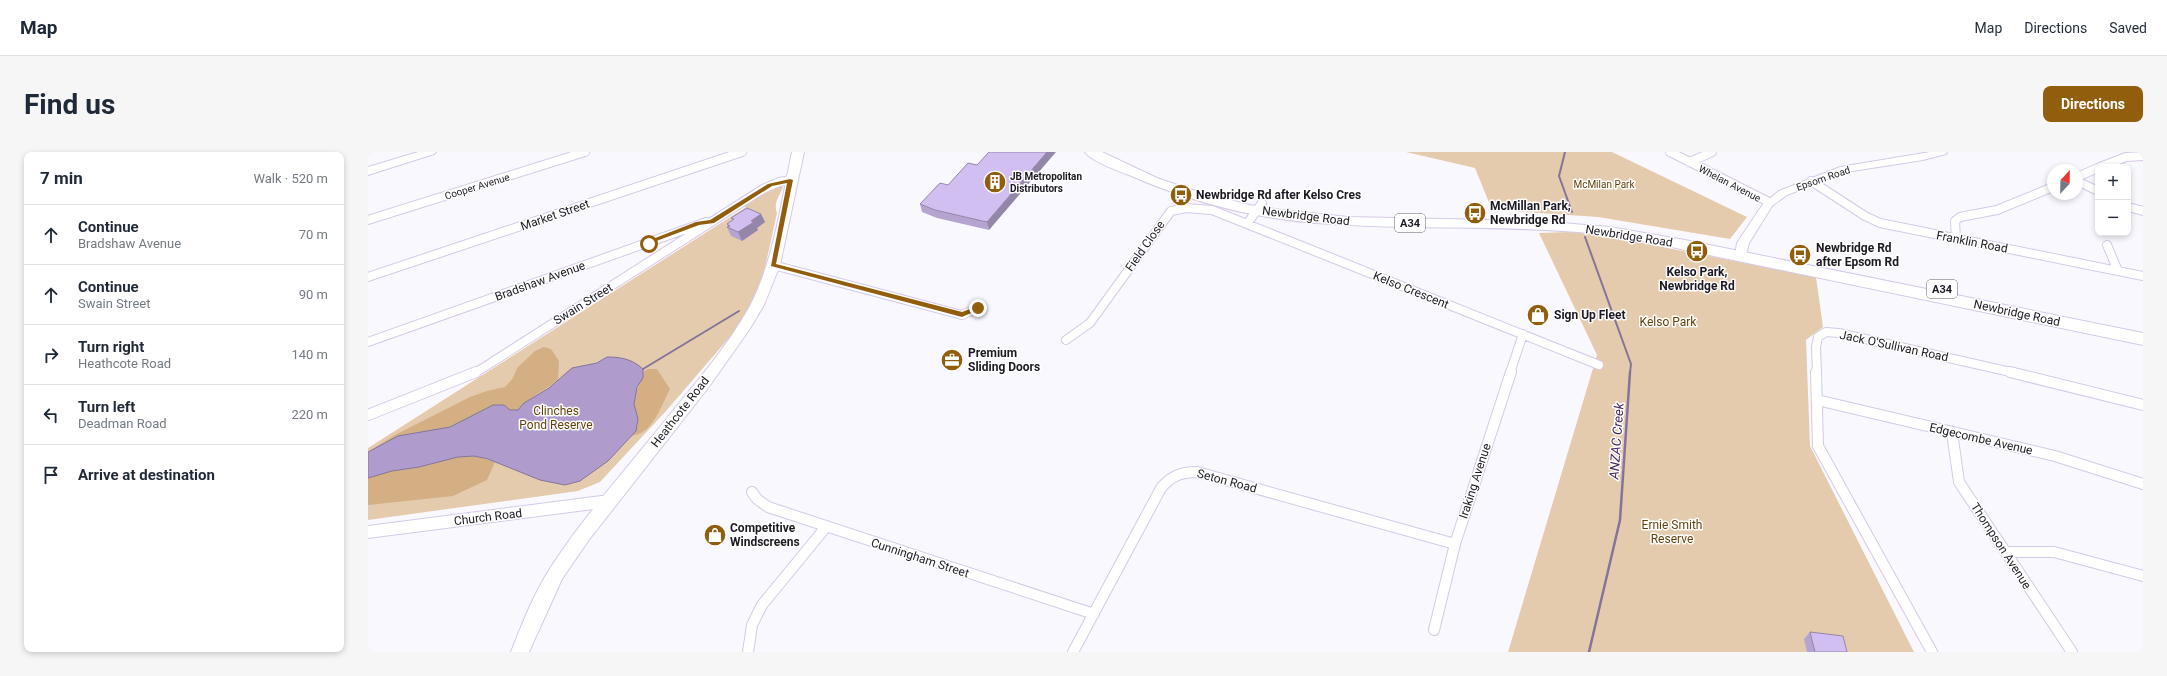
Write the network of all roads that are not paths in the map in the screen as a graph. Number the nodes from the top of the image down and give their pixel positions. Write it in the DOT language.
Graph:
graph roads {
  1 [pos="430,152"];
  2 [pos="585,152"];
  3 [pos="742,152"];
  4 [pos="798,152"];
  5 [pos="1092,152"];
  6 [pos="1111,152"];
  7 [pos="1670,152"];
  8 [pos="1712,152"];
  9 [pos="1942,152"];
  10 [pos="2140,152"];
  11 [pos="2143,156"];
  12 [pos="1690,162"];
  13 [pos="2107,164"];
  14 [pos="2095,169"];
  15 [pos="368,171"];
  16 [pos="2083,174"];
  17 [pos="790,180"];
  18 [pos="1811,181"];
  19 [pos="2083,184"];
  20 [pos="2047,189"];
  21 [pos="2095,190"];
  22 [pos="1770,202"];
  23 [pos="1260,207"];
  24 [pos="2131,208"];
  25 [pos="2143,211"];
  26 [pos="368,220"];
  27 [pos="712,221"];
  28 [pos="1247,224"];
  29 [pos="1956,239"];
  30 [pos="643,244"];
  31 [pos="2107,245"];
  32 [pos="1741,252"];
  33 [pos="658,256"];
  34 [pos="773,265"];
  35 [pos="2118,271"];
  36 [pos="2143,276"];
  37 [pos="368,277"];
  38 [pos="978,308"];
  39 [pos="2143,330"];
  40 [pos="1523,334"];
  41 [pos="2143,339"];
  42 [pos="1066,340"];
  43 [pos="368,342"];
  44 [pos="1599,365"];
  45 [pos="1817,400"];
  46 [pos="2143,405"];
  47 [pos="368,415"];
  48 [pos="1952,432"];
  49 [pos="2143,484"];
  50 [pos="752,492"];
  51 [pos="609,501"];
  52 [pos="826,527"];
  53 [pos="368,532"];
  54 [pos="1455,544"];
  55 [pos="2006,552"];
  56 [pos="2143,576"];
  57 [pos="1094,614"];
  58 [pos="1434,630"];
  59 [pos="520,652"];
  60 [pos="748,652"];
  61 [pos="1074,652"];
  62 [pos="1932,652"];
  63 [pos="2072,652"];
  1 -- 15 [label="main road"];
  2 -- 26 [label="street, Cooper Avenue"];
  3 -- 37 [label="street, Market Street"];
  4 -- 17 [label="main road, Heathcote Road"];
  5 -- 23 [label="highway, Newbridge Road / A34"];
  6 -- 23 [label="highway, Newbridge Road / A34"];
  7 -- 12 [label="street, Whelan Avenue"];
  8 -- 12 [label="street"];
  9 -- 18 [label="street, Epsom Road"];
  10 -- 11 [label="street"];
  11 -- 13 [label="street"];
  12 -- 22 [label="street, Whelan Avenue"];
  14 -- 16 [label="street"];
  17 -- 27 [label="street, Swain Street"];
  17 -- 34 [label="main road, Heathcote Road"];
  18 -- 22 [label="street, Epsom Road"];
  18 -- 29 [label="street, Franklin Road"];
  19 -- 21 [label="street"];
  20 -- 29 [label="street"];
  22 -- 32 [label="street, Epsom Road"];
  23 -- 28 [label="street"];
  23 -- 32 [label="highway, Newbridge Road / A34"];
  24 -- 25 [label="street"];
  27 -- 30 [label="street, Bradshaw Avenue"];
  27 -- 33 [label="street, Swain Street"];
  28 -- 40 [label="street, Kelso Crescent"];
  28 -- 42 [label="street, Field Close"];
  29 -- 35 [label="street, Franklin Road"];
  30 -- 33 [label="street"];
  30 -- 43 [label="street, Bradshaw Avenue"];
  31 -- 35 [label="street"];
  32 -- 39 [label="highway, Newbridge Road / A34"];
  32 -- 41 [label="highway, Newbridge Road / A34"];
  33 -- 47 [label="street, Swain Street"];
  34 -- 38 [label="street"];
  34 -- 51 [label="main road, Heathcote Road"];
  35 -- 36 [label="street, Franklin Road"];
  40 -- 44 [label="street, Kelso Crescent"];
  40 -- 54 [label="street, Iraking Avenue"];
  45 -- 46 [label="street, Jack O'Sullivan Road"];
  45 -- 48 [label="street, Edgecombe Avenue"];
  45 -- 62 [label="street, Jack O'Sullivan Road"];
  48 -- 49 [label="street, Edgecombe Avenue"];
  48 -- 55 [label="street, Thompson Avenue"];
  50 -- 52 [label="street, Cunningham Street"];
  51 -- 53 [label="street, Church Road"];
  51 -- 59 [label="main road, Heathcote Road"];
  52 -- 57 [label="street, Cunningham Street"];
  52 -- 60 [label="street"];
  54 -- 57 [label="street, Seton Road"];
  54 -- 58 [label="street, Iraking Avenue"];
  55 -- 56 [label="street"];
  55 -- 63 [label="street, Thompson Avenue"];
  57 -- 61 [label="street, Seton Road"];
}
